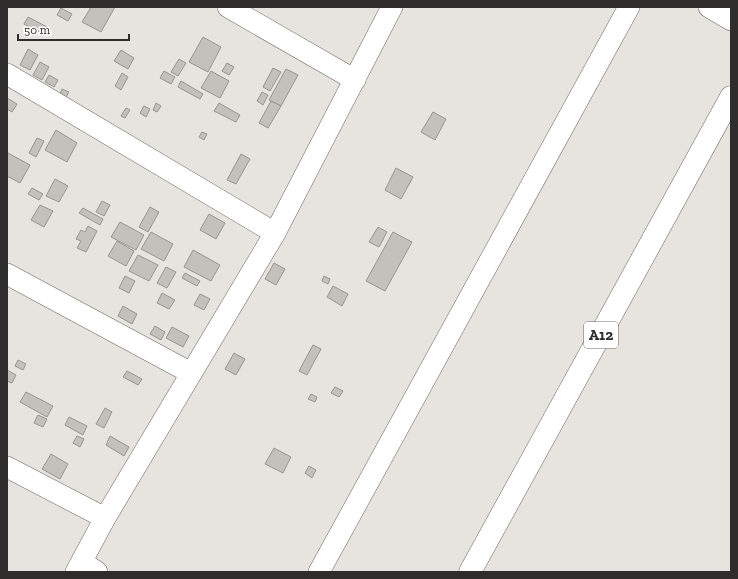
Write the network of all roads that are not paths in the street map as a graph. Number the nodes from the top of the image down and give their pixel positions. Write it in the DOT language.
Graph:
graph roads {
  1 [pos="228,7"];
  2 [pos="392,7"];
  3 [pos="629,7"];
  4 [pos="709,7"];
  5 [pos="731,20"];
  6 [pos="7,74"];
  7 [pos="355,80"];
  8 [pos="731,97"];
  9 [pos="274,233"];
  10 [pos="7,274"];
  11 [pos="191,373"];
  12 [pos="7,467"];
  13 [pos="105,518"];
  14 [pos="85,569"];
  15 [pos="319,572"];
  16 [pos="470,572"];
  1 -- 7 [label="street"];
  2 -- 7 [label="street"];
  3 -- 15 [label="street"];
  4 -- 5 [label="street"];
  6 -- 9 [label="street"];
  7 -- 9 [label="street"];
  8 -- 16 [label="main road, A12"];
  9 -- 11 [label="street"];
  10 -- 11 [label="street"];
  11 -- 13 [label="street"];
  12 -- 13 [label="street"];
  13 -- 14 [label="street"];
}
